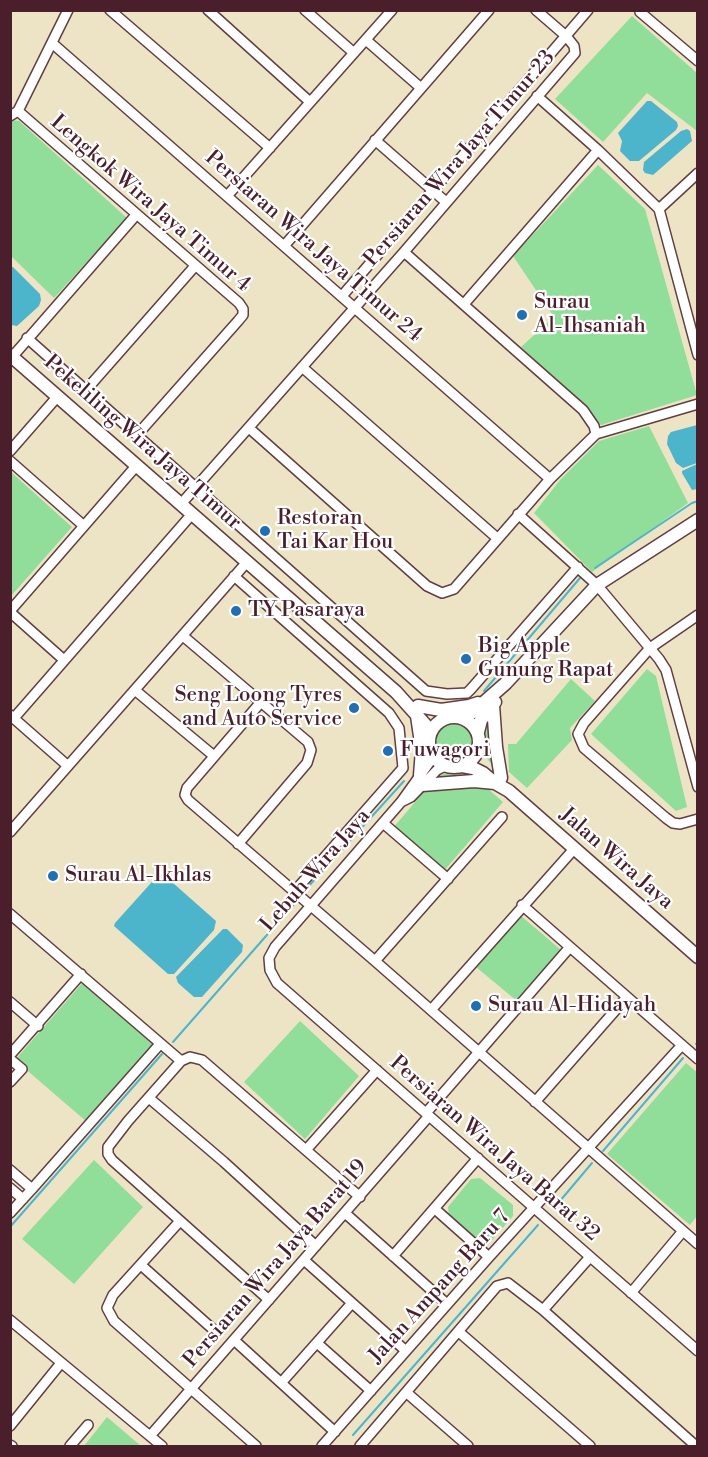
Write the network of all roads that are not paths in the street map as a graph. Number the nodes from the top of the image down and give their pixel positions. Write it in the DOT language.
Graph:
graph roads {
  1 [pos="68,10"];
  2 [pos="110,10"];
  3 [pos="208,10"];
  4 [pos="305,10"];
  5 [pos="392,10"];
  6 [pos="489,10"];
  7 [pos="536,10"];
  8 [pos="588,10"];
  9 [pos="640,12"];
  10 [pos="566,36"];
  11 [pos="366,40"];
  12 [pos="52,43"];
  13 [pos="354,53"];
  14 [pos="698,61"];
  15 [pos="421,88"];
  16 [pos="537,96"];
  17 [pos="310,102"];
  18 [pos="14,113"];
  19 [pos="375,140"];
  20 [pos="270,148"];
  21 [pos="598,150"];
  22 [pos="698,173"];
  23 [pos="432,191"];
  24 [pos="227,196"];
  25 [pos="446,202"];
  26 [pos="659,209"];
  27 [pos="136,215"];
  28 [pos="284,246"];
  29 [pos="404,252"];
  30 [pos="195,266"];
  31 [pos="342,296"];
  32 [pos="464,304"];
  33 [pos="355,307"];
  34 [pos="694,328"];
  35 [pos="27,338"];
  36 [pos="12,355"];
  37 [pos="698,355"];
  38 [pos="302,367"];
  39 [pos="86,390"];
  40 [pos="58,396"];
  41 [pos="698,404"];
  42 [pos="249,429"];
  43 [pos="596,434"];
  44 [pos="137,435"];
  45 [pos="10,451"];
  46 [pos="10,461"];
  47 [pos="137,465"];
  48 [pos="550,480"];
  49 [pos="196,488"];
  50 [pos="181,504"];
  51 [pos="192,514"];
  52 [pos="518,514"];
  53 [pos="698,520"];
  54 [pos="84,526"];
  55 [pos="497,538"];
  56 [pos="247,562"];
  57 [pos="578,567"];
  58 [pos="234,576"];
  59 [pos="597,585"];
  60 [pos="10,611"];
  61 [pos="698,615"];
  62 [pos="325,631"];
  63 [pos="183,636"];
  64 [pos="312,645"];
  65 [pos="650,648"];
  66 [pos="64,660"];
  67 [pos="136,690"];
  68 [pos="261,702"];
  69 [pos="489,702"];
  70 [pos="417,711"];
  71 [pos="12,716"];
  72 [pos="462,717"];
  73 [pos="440,720"];
  74 [pos="430,731"];
  75 [pos="478,732"];
  76 [pos="479,747"];
  77 [pos="431,753"];
  78 [pos="214,756"];
  79 [pos="69,766"];
  80 [pos="445,766"];
  81 [pos="462,766"];
  82 [pos="421,780"];
  83 [pos="498,781"];
  84 [pos="698,787"];
  85 [pos="502,818"];
  86 [pos="698,819"];
  87 [pos="383,823"];
  88 [pos="10,832"];
  89 [pos="238,844"];
  90 [pos="574,849"];
  91 [pos="448,879"];
  92 [pos="294,892"];
  93 [pos="522,905"];
  94 [pos="311,907"];
  95 [pos="10,914"];
  96 [pos="570,947"];
  97 [pos="698,957"];
  98 [pos="375,961"];
  99 [pos="270,970"];
  100 [pos="81,974"];
  101 [pos="627,997"];
  102 [pos="10,1002"];
  103 [pos="431,1010"];
  104 [pos="38,1026"];
  105 [pos="160,1044"];
  106 [pos="682,1046"];
  107 [pos="479,1053"];
  108 [pos="10,1057"];
  109 [pos="698,1059"];
  110 [pos="181,1061"];
  111 [pos="376,1070"];
  112 [pos="10,1082"];
  113 [pos="148,1098"];
  114 [pos="535,1102"];
  115 [pos="428,1115"];
  116 [pos="589,1149"];
  117 [pos="306,1150"];
  118 [pos="478,1158"];
  119 [pos="10,1170"];
  120 [pos="10,1188"];
  121 [pos="32,1189"];
  122 [pos="360,1197"];
  123 [pos="23,1199"];
  124 [pos="534,1208"];
  125 [pos="435,1209"];
  126 [pos="10,1213"];
  127 [pos="345,1214"];
  128 [pos="180,1221"];
  129 [pos="682,1231"];
  130 [pos="698,1244"];
  131 [pos="316,1246"];
  132 [pos="393,1256"];
  133 [pos="489,1257"];
  134 [pos="590,1257"];
  135 [pos="304,1260"];
  136 [pos="141,1265"];
  137 [pos="631,1293"];
  138 [pos="269,1300"];
  139 [pos="352,1303"];
  140 [pos="447,1304"];
  141 [pos="543,1310"];
  142 [pos="10,1320"];
  143 [pos="216,1332"];
  144 [pos="459,1332"];
  145 [pos="234,1340"];
  146 [pos="317,1343"];
  147 [pos="698,1351"];
  148 [pos="406,1352"];
  149 [pos="62,1363"];
  150 [pos="281,1383"];
  151 [pos="191,1389"];
  152 [pos="371,1391"];
  153 [pos="407,1393"];
  154 [pos="88,1425"];
  155 [pos="10,1426"];
  156 [pos="150,1436"];
  157 [pos="329,1439"];
  158 [pos="70,1446"];
  159 [pos="162,1446"];
  160 [pos="256,1446"];
  161 [pos="338,1446"];
  162 [pos="360,1446"];
  163 [pos="468,1446"];
  164 [pos="590,1446"];
  165 [pos="693,1446"];
  1 -- 12 [label="street"];
  2 -- 20 [label="street"];
  3 -- 17 [label="street"];
  4 -- 13 [label="street"];
  5 -- 11 [label="street"];
  6 -- 15 [label="street"];
  7 -- 10 [label="street"];
  8 -- 10 [label="street, Persiaran Wira Jaya Timur 23"];
  9 -- 14 [label="street"];
  10 -- 16 [label="street, Persiaran Wira Jaya Timur 23"];
  10 -- 23 [label="street, Persiaran Wira Jaya Timur 23"];
  11 -- 13 [label="street"];
  11 -- 15 [label="street"];
  12 -- 18 [label="street"];
  12 -- 24 [label="street, Persiaran Wira Jaya Timur 24"];
  13 -- 17 [label="street"];
  15 -- 19 [label="street"];
  16 -- 21 [label="street"];
  16 -- 25 [label="street, Persiaran Wira Jaya Timur 23"];
  17 -- 20 [label="street"];
  18 -- 27 [label="street, Lengkok Wira Jaya Timur 4"];
  19 -- 23 [label="street"];
  19 -- 28 [label="street"];
  20 -- 24 [label="street"];
  21 -- 26 [label="street"];
  21 -- 32 [label="street"];
  22 -- 26 [label="street"];
  23 -- 25 [label="street"];
  23 -- 31 [label="street, Persiaran Wira Jaya Timur 23"];
  24 -- 28 [label="street, Persiaran Wira Jaya Timur 24"];
  25 -- 29 [label="street, Persiaran Wira Jaya Timur 23"];
  26 -- 34 [label="street"];
  27 -- 30 [label="street, Lengkok Wira Jaya Timur 4"];
  27 -- 35 [label="street"];
  28 -- 31 [label="street, Persiaran Wira Jaya Timur 24"];
  29 -- 32 [label="street"];
  29 -- 33 [label="street, Persiaran Wira Jaya Timur 23"];
  30 -- 39 [label="street"];
  30 -- 44 [label="street, Lengkok Wira Jaya Timur 4"];
  31 -- 33 [label="street, Persiaran Wira Jaya Timur 24"];
  32 -- 43 [label="street"];
  33 -- 38 [label="street, Persiaran Wira Jaya Timur 23"];
  33 -- 48 [label="street, Persiaran Wira Jaya Timur 24"];
  34 -- 37 [label="street"];
  35 -- 36 [label="street"];
  35 -- 39 [label="street"];
  36 -- 40 [label="street, Pekeliling Wira Jaya Timur"];
  38 -- 42 [label="street, Persiaran Wira Jaya Timur 23"];
  38 -- 55 [label="street"];
  39 -- 44 [label="street"];
  40 -- 45 [label="street"];
  40 -- 47 [label="street, Pekeliling Wira Jaya Timur"];
  41 -- 43 [label="street"];
  42 -- 49 [label="street, Persiaran Wira Jaya Timur 23"];
  42 -- 55 [label="street"];
  43 -- 48 [label="street"];
  44 -- 49 [label="street"];
  46 -- 54 [label="street"];
  47 -- 50 [label="street, Pekeliling Wira Jaya Timur"];
  47 -- 54 [label="street"];
  48 -- 52 [label="street"];
  49 -- 50 [label="street, Persiaran Wira Jaya Timur 23"];
  49 -- 57 [label="street"];
  50 -- 51 [label="street, Pekeliling Wira Jaya Timur"];
  51 -- 56 [label="street, Pekeliling Wira Jaya Timur"];
  51 -- 66 [label="street"];
  52 -- 55 [label="street"];
  52 -- 57 [label="street"];
  53 -- 59 [label="street"];
  54 -- 60 [label="street"];
  56 -- 58 [label="street"];
  56 -- 62 [label="street"];
  57 -- 59 [label="street"];
  58 -- 63 [label="street"];
  58 -- 64 [label="street"];
  59 -- 65 [label="street"];
  59 -- 69 [label="street"];
  60 -- 66 [label="street"];
  61 -- 65 [label="street"];
  62 -- 64 [label="street"];
  62 -- 70 [label="street"];
  63 -- 67 [label="street"];
  63 -- 68 [label="street"];
  64 -- 92 [label="street"];
  65 -- 84 [label="street"];
  65 -- 86 [label="street"];
  66 -- 71 [label="street"];
  67 -- 78 [label="street"];
  67 -- 79 [label="street"];
  68 -- 78 [label="street"];
  68 -- 89 [label="street"];
  69 -- 70 [label="street"];
  69 -- 72 [label="street"];
  69 -- 75 [label="street"];
  69 -- 83 [label="street"];
  70 -- 73 [label="street"];
  70 -- 74 [label="street"];
  70 -- 82 [label="street"];
  71 -- 79 [label="street"];
  72 -- 73 [label="street"];
  72 -- 75 [label="street"];
  73 -- 74 [label="street"];
  74 -- 77 [label="street"];
  75 -- 76 [label="street"];
  76 -- 81 [label="street"];
  76 -- 83 [label="street, Jalan Wira Jaya"];
  77 -- 80 [label="street"];
  77 -- 82 [label="street, Lebuh Wira Jaya"];
  78 -- 89 [label="street"];
  79 -- 88 [label="street"];
  80 -- 81 [label="street"];
  80 -- 82 [label="street, Lebuh Wira Jaya"];
  81 -- 83 [label="street, Jalan Wira Jaya"];
  82 -- 83 [label="street"];
  82 -- 87 [label="street, Lebuh Wira Jaya"];
  83 -- 90 [label="street, Jalan Wira Jaya"];
  85 -- 91 [label="street"];
  87 -- 91 [label="street"];
  87 -- 94 [label="street, Lebuh Wira Jaya"];
  89 -- 92 [label="street"];
  90 -- 93 [label="street"];
  90 -- 97 [label="street, Jalan Wira Jaya"];
  91 -- 98 [label="street"];
  92 -- 94 [label="street"];
  93 -- 96 [label="street"];
  93 -- 103 [label="street"];
  94 -- 98 [label="street"];
  94 -- 99 [label="street, Lebuh Wira Jaya"];
  95 -- 100 [label="street"];
  96 -- 101 [label="street"];
  96 -- 107 [label="street, Persiaran Wira Jaya Barat 19"];
  98 -- 103 [label="street"];
  99 -- 111 [label="street, Persiaran Wira Jaya Barat 32"];
  100 -- 104 [label="street"];
  100 -- 105 [label="street"];
  101 -- 106 [label="street"];
  101 -- 114 [label="street"];
  102 -- 104 [label="street"];
  103 -- 107 [label="street"];
  104 -- 108 [label="street"];
  105 -- 110 [label="street"];
  105 -- 121 [label="street"];
  106 -- 109 [label="street"];
  106 -- 116 [label="street, Jalan Ampang Baru 7"];
  107 -- 114 [label="street"];
  107 -- 115 [label="street, Persiaran Wira Jaya Barat 19"];
  108 -- 112 [label="street"];
  110 -- 113 [label="street"];
  110 -- 117 [label="street"];
  111 -- 115 [label="street, Persiaran Wira Jaya Barat 32"];
  111 -- 117 [label="street"];
  113 -- 128 [label="street"];
  113 -- 131 [label="street"];
  114 -- 116 [label="street"];
  115 -- 118 [label="street, Persiaran Wira Jaya Barat 32"];
  115 -- 122 [label="street, Persiaran Wira Jaya Barat 19"];
  116 -- 124 [label="street, Jalan Ampang Baru 7"];
  116 -- 129 [label="street"];
  117 -- 122 [label="street"];
  118 -- 124 [label="street, Persiaran Wira Jaya Barat 32"];
  118 -- 125 [label="street"];
  119 -- 121 [label="street"];
  120 -- 123 [label="street"];
  121 -- 123 [label="street"];
  122 -- 127 [label="street, Persiaran Wira Jaya Barat 19"];
  123 -- 126 [label="street"];
  124 -- 133 [label="street, Jalan Ampang Baru 7"];
  124 -- 134 [label="street, Persiaran Wira Jaya Barat 32"];
  125 -- 132 [label="street"];
  125 -- 133 [label="street"];
  127 -- 131 [label="street, Persiaran Wira Jaya Barat 19"];
  127 -- 132 [label="street"];
  128 -- 136 [label="street"];
  128 -- 138 [label="street"];
  129 -- 130 [label="street"];
  129 -- 137 [label="street"];
  131 -- 135 [label="street, Persiaran Wira Jaya Barat 19"];
  132 -- 140 [label="street"];
  133 -- 140 [label="street, Jalan Ampang Baru 7"];
  134 -- 137 [label="street, Persiaran Wira Jaya Barat 32"];
  134 -- 141 [label="street"];
  135 -- 138 [label="street, Persiaran Wira Jaya Barat 19"];
  135 -- 139 [label="street"];
  136 -- 143 [label="street"];
  136 -- 151 [label="street"];
  137 -- 147 [label="street, Persiaran Wira Jaya Barat 32"];
  138 -- 145 [label="street, Persiaran Wira Jaya Barat 19"];
  139 -- 146 [label="street"];
  139 -- 148 [label="street"];
  140 -- 148 [label="street, Jalan Ampang Baru 7"];
  141 -- 144 [label="street"];
  141 -- 165 [label="street"];
  142 -- 149 [label="street"];
  144 -- 153 [label="street"];
  144 -- 164 [label="street"];
  145 -- 150 [label="street"];
  145 -- 151 [label="street, Persiaran Wira Jaya Barat 19"];
  146 -- 150 [label="street"];
  146 -- 152 [label="street"];
  148 -- 152 [label="street, Jalan Ampang Baru 7"];
  149 -- 155 [label="street"];
  149 -- 156 [label="street"];
  150 -- 157 [label="street"];
  151 -- 156 [label="street, Persiaran Wira Jaya Barat 19"];
  151 -- 160 [label="street"];
  152 -- 157 [label="street, Jalan Ampang Baru 7"];
  153 -- 162 [label="street"];
  153 -- 163 [label="street"];
  154 -- 158 [label="street"];
  156 -- 159 [label="street"];
  157 -- 161 [label="street"];
}
